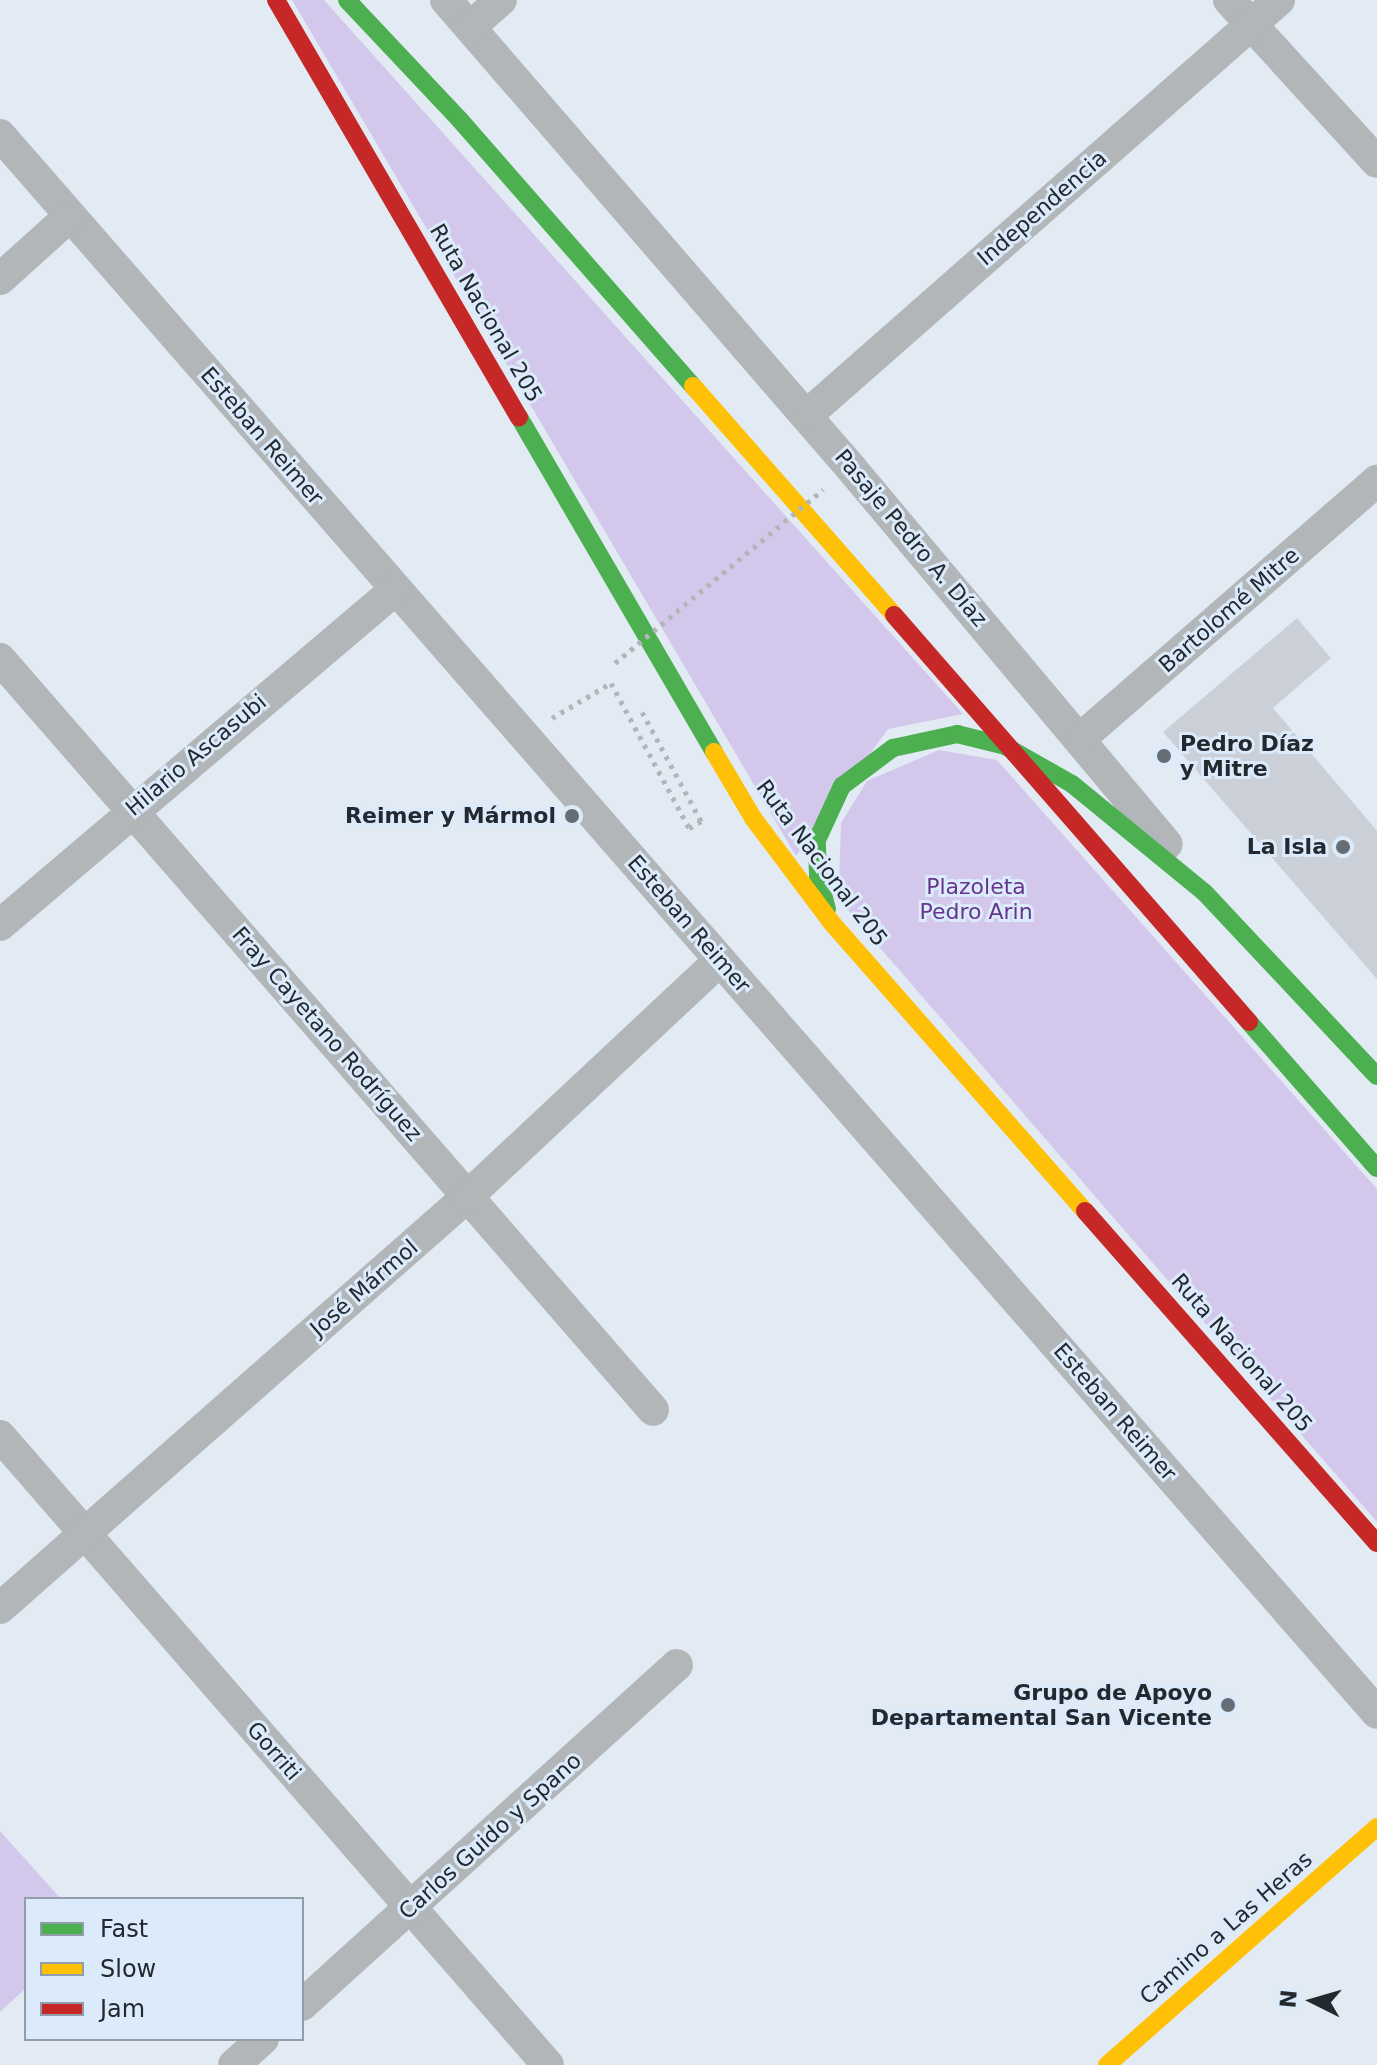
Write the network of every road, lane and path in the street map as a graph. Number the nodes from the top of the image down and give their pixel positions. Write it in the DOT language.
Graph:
graph roads {
  1 [pos="276,0"];
  2 [pos="347,0"];
  3 [pos="446,0"];
  4 [pos="501,0"];
  5 [pos="1229,0"];
  6 [pos="1279,0"];
  7 [pos="387,12"];
  8 [pos="1251,24"];
  9 [pos="470,27"];
  10 [pos="460,120"];
  11 [pos="0,135"];
  12 [pos="1377,162"];
  13 [pos="70,216"];
  14 [pos="0,279"];
  15 [pos="806,416"];
  16 [pos="1377,481"];
  17 [pos="823,490"];
  18 [pos="396,589"];
  19 [pos="0,659"];
  20 [pos="622,676"];
  21 [pos="637,703"];
  22 [pos="524,735"];
  23 [pos="1081,738"];
  24 [pos="1005,746"];
  25 [pos="131,809"];
  26 [pos="1205,893"];
  27 [pos="831,922"];
  28 [pos="0,925"];
  29 [pos="720,960"];
  30 [pos="1377,1076"];
  31 [pos="1377,1168"];
  32 [pos="468,1196"];
  33 [pos="653,1410"];
  34 [pos="0,1436"];
  35 [pos="85,1533"];
  36 [pos="1377,1543"];
  37 [pos="0,1608"];
  38 [pos="677,1665"];
  39 [pos="1377,1713"];
  40 [pos="1377,1827"];
  41 [pos="412,1908"];
  42 [pos="304,2003"];
  43 [pos="261,2041"];
  44 [pos="234,2065"];
  45 [pos="548,2065"];
  46 [pos="1107,2065"];
  1 -- 27 [label="main road, Ruta Nacional 205"];
  2 -- 10 [label="main road"];
  3 -- 9 [label="street, Pasaje Pedro A. Díaz"];
  4 -- 9 [label="street"];
  5 -- 8 [label="street"];
  6 -- 8 [label="street, Independencia"];
  7 -- 10 [label="main road"];
  8 -- 12 [label="street"];
  8 -- 15 [label="street, Independencia"];
  9 -- 15 [label="street, Pasaje Pedro A. Díaz"];
  10 -- 24 [label="main road"];
  11 -- 13 [label="street, Esteban Reimer"];
  13 -- 14 [label="street"];
  13 -- 18 [label="street, Esteban Reimer"];
  15 -- 23 [label="street, Pasaje Pedro A. Díaz"];
  16 -- 23 [label="street, Bartolomé Mitre"];
  17 -- 20 [label="path, bridge"];
  18 -- 22 [label="street, Esteban Reimer"];
  18 -- 25 [label="street, Hilario Ascasubi"];
  19 -- 25 [label="street, Fray Cayetano Rodríguez"];
  21 -- 22 [label="path"];
  22 -- 29 [label="street, Esteban Reimer"];
  23 -- 26 [label="street, Pasaje Pedro A. Díaz"];
  24 -- 26 [label="main road"];
  24 -- 27 [label="main road"];
  24 -- 31 [label="main road"];
  25 -- 28 [label="street, Hilario Ascasubi"];
  25 -- 32 [label="street, Fray Cayetano Rodríguez"];
  26 -- 30 [label="main road, Pasaje Pedro A. Díaz"];
  27 -- 36 [label="main road, Ruta Nacional 205"];
  29 -- 32 [label="street, José Mármol"];
  29 -- 39 [label="street, Esteban Reimer"];
  32 -- 33 [label="street, Fray Cayetano Rodríguez"];
  32 -- 35 [label="street, José Mármol"];
  34 -- 35 [label="street, Gorriti"];
  35 -- 37 [label="street, José Mármol"];
  35 -- 41 [label="street, Gorriti"];
  38 -- 41 [label="street, Carlos Guido y Spano"];
  40 -- 46 [label="main road, Camino a Las Heras"];
  41 -- 42 [label="street, Carlos Guido y Spano"];
  41 -- 45 [label="street, Gorriti"];
  43 -- 44 [label="street"];
}
